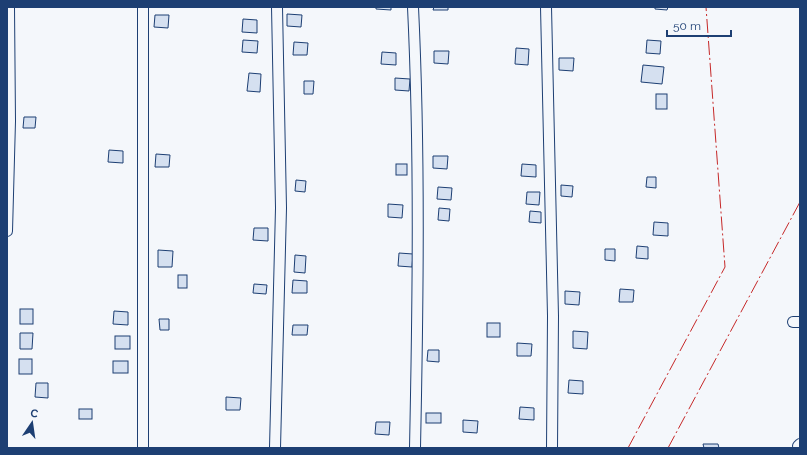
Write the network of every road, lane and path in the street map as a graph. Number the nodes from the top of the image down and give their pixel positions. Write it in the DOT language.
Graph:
graph roads {
  1 [pos="8,7"];
  2 [pos="143,7"];
  3 [pos="277,7"];
  4 [pos="413,7"];
  5 [pos="546,7"];
  6 [pos="7,231"];
  7 [pos="143,448"];
  8 [pos="275,448"];
  9 [pos="415,448"];
  10 [pos="552,448"];
  1 -- 6 [label="street"];
  2 -- 7 [label="street"];
  3 -- 8 [label="street"];
  4 -- 9 [label="street"];
  5 -- 10 [label="street"];
}
